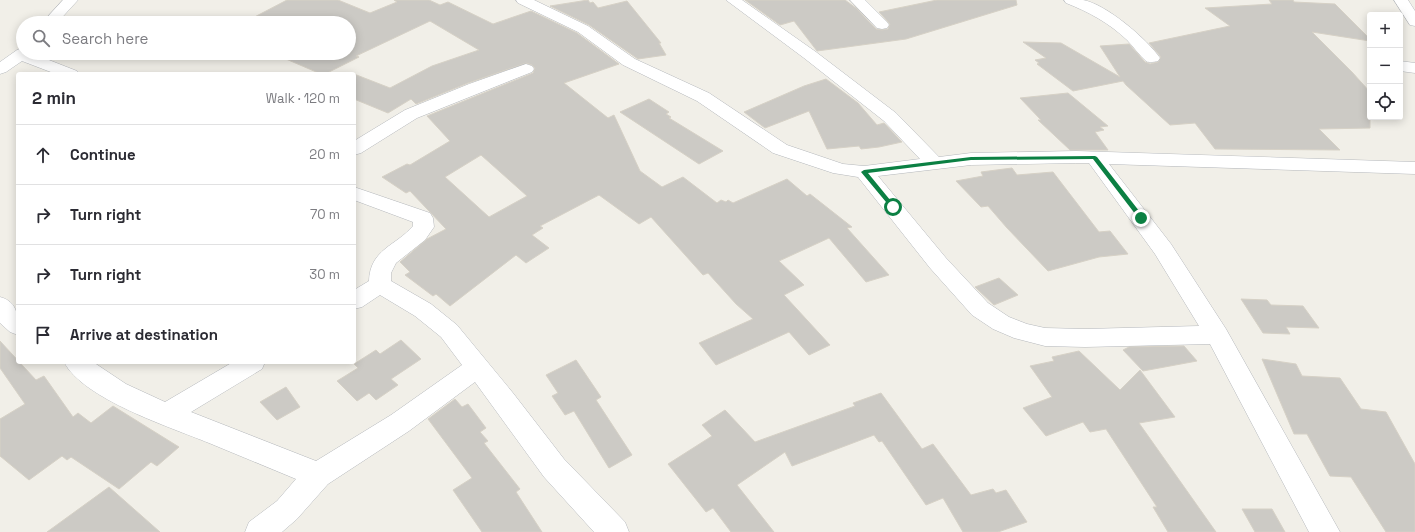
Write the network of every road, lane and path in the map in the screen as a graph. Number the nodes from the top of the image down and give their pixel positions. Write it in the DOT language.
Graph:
graph roads {
  1 [pos="71,0"];
  2 [pos="523,0"];
  3 [pos="733,0"];
  4 [pos="857,0"];
  5 [pos="1071,0"];
  6 [pos="1401,0"];
  7 [pos="56,16"];
  8 [pos="1415,22"];
  9 [pos="882,25"];
  10 [pos="16,58"];
  11 [pos="1152,58"];
  12 [pos="37,60"];
  13 [pos="1403,66"];
  14 [pos="1415,68"];
  15 [pos="0,69"];
  16 [pos="526,69"];
  17 [pos="66,72"];
  18 [pos="356,148"];
  19 [pos="1095,158"];
  20 [pos="934,163"];
  21 [pos="1415,168"];
  22 [pos="864,172"];
  23 [pos="356,194"];
  24 [pos="380,285"];
  25 [pos="356,300"];
  26 [pos="0,305"];
  27 [pos="16,324"];
  28 [pos="1217,335"];
  29 [pos="78,364"];
  30 [pos="250,364"];
  31 [pos="476,368"];
  32 [pos="167,414"];
  33 [pos="318,475"];
  34 [pos="260,532"];
  35 [pos="614,532"];
  36 [pos="1325,532"];
  1 -- 7 [label="street"];
  2 -- 22 [label="street"];
  3 -- 20 [label="street"];
  4 -- 9 [label="street"];
  5 -- 11 [label="street"];
  6 -- 8 [label="street"];
  10 -- 15 [label="street"];
  12 -- 17 [label="street"];
  13 -- 14 [label="street"];
  16 -- 18 [label="street"];
  19 -- 20 [label="street"];
  19 -- 21 [label="street"];
  19 -- 28 [label="street"];
  20 -- 22 [label="street"];
  22 -- 28 [label="street"];
  23 -- 24 [label="street"];
  24 -- 25 [label="street"];
  24 -- 31 [label="street"];
  26 -- 27 [label="street"];
  28 -- 36 [label="street"];
  29 -- 32 [label="street"];
  30 -- 32 [label="street"];
  31 -- 33 [label="street"];
  31 -- 35 [label="street"];
  32 -- 33 [label="street"];
  33 -- 34 [label="street"];
}
